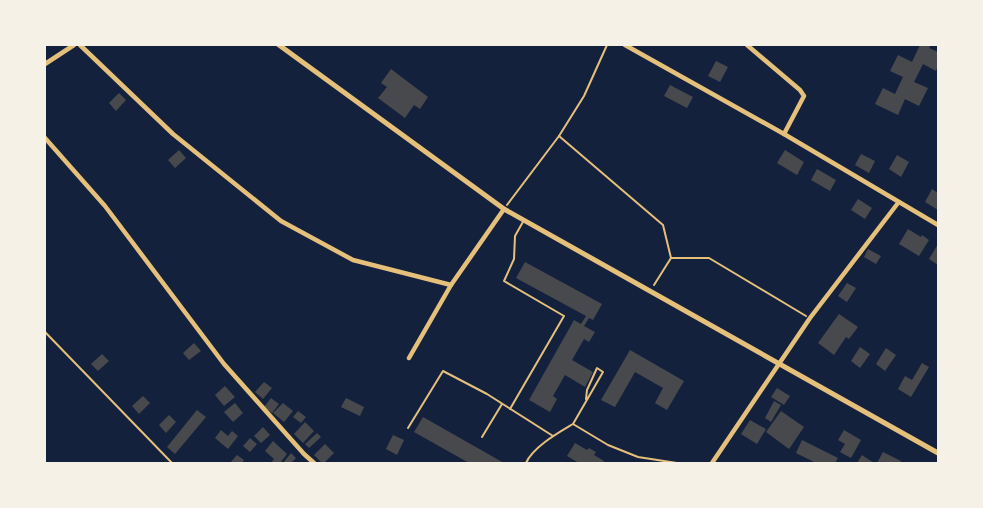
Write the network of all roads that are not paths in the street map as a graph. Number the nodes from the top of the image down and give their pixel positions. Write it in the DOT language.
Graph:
graph roads {
  1 [pos="74,45"];
  2 [pos="80,45"];
  3 [pos="279,45"];
  4 [pos="625,45"];
  5 [pos="747,45"];
  6 [pos="45,64"];
  7 [pos="784,134"];
  8 [pos="45,138"];
  9 [pos="898,203"];
  10 [pos="504,208"];
  11 [pos="524,219"];
  12 [pos="938,225"];
  13 [pos="451,285"];
  14 [pos="45,332"];
  15 [pos="409,358"];
  16 [pos="779,363"];
  17 [pos="586,399"];
  18 [pos="502,404"];
  19 [pos="510,409"];
  20 [pos="573,424"];
  21 [pos="408,428"];
  22 [pos="553,436"];
  23 [pos="482,438"];
  24 [pos="938,453"];
  25 [pos="172,463"];
  26 [pos="314,463"];
  27 [pos="526,463"];
  28 [pos="677,463"];
  29 [pos="712,463"];
  1 -- 6 [label="street"];
  2 -- 13 [label="street"];
  3 -- 10 [label="street"];
  4 -- 7 [label="street"];
  5 -- 7 [label="street"];
  7 -- 9 [label="street"];
  8 -- 26 [label="street"];
  9 -- 12 [label="street"];
  9 -- 16 [label="street"];
  10 -- 11 [label="street"];
  10 -- 13 [label="street"];
  11 -- 16 [label="street"];
  11 -- 19 [label="lane"];
  13 -- 15 [label="street"];
  14 -- 25 [label="lane"];
  16 -- 24 [label="street"];
  16 -- 29 [label="street"];
  17 -- 17 [label="lane"];
  17 -- 20 [label="lane"];
  18 -- 19 [label="lane"];
  18 -- 21 [label="lane"];
  18 -- 23 [label="lane"];
  19 -- 22 [label="lane"];
  20 -- 22 [label="lane"];
  20 -- 28 [label="lane"];
  22 -- 27 [label="lane"];
}
